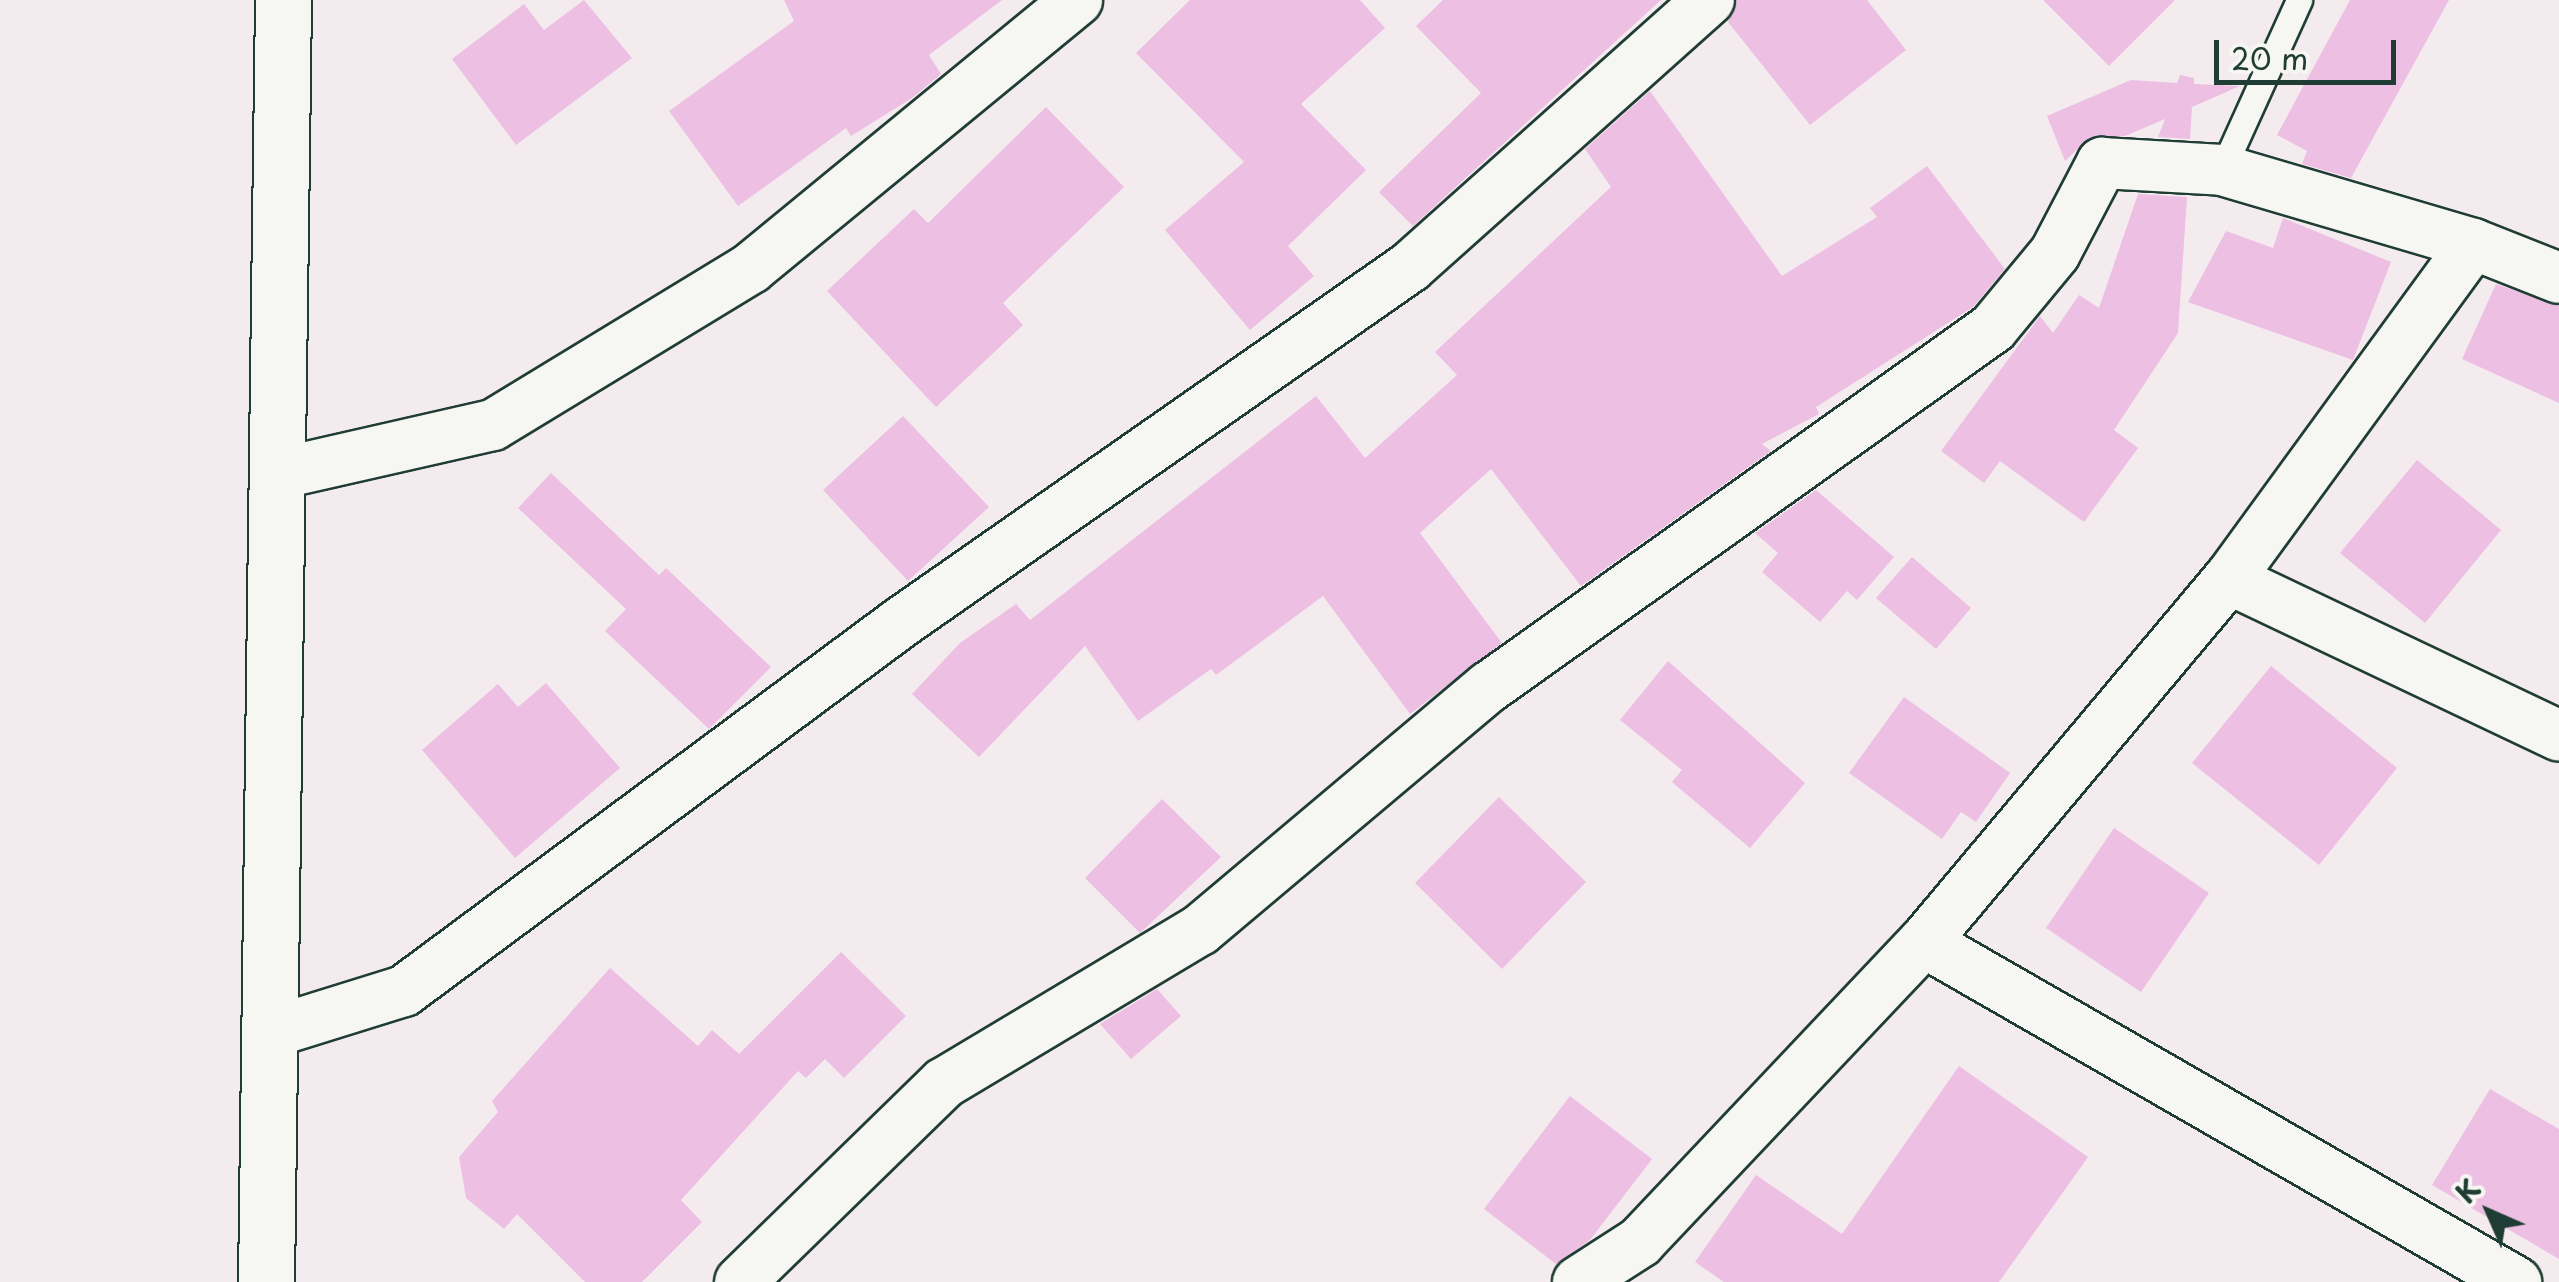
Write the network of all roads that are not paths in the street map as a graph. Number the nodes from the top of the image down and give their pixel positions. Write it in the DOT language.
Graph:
graph roads {
  1 [pos="283,0"];
  2 [pos="1078,0"];
  3 [pos="1709,0"];
  4 [pos="2298,0"];
  5 [pos="2222,170"];
  6 [pos="2472,244"];
  7 [pos="2559,278"];
  8 [pos="276,474"];
  9 [pos="2229,579"];
  10 [pos="2559,736"];
  11 [pos="1924,942"];
  12 [pos="269,1033"];
  13 [pos="266,1282"];
  14 [pos="740,1282"];
  15 [pos="1578,1282"];
  16 [pos="2516,1282"];
  1 -- 8 [label="street"];
  2 -- 8 [label="street"];
  3 -- 12 [label="street"];
  4 -- 5 [label="lane"];
  5 -- 6 [label="street"];
  5 -- 14 [label="street"];
  6 -- 7 [label="street"];
  6 -- 9 [label="street"];
  8 -- 12 [label="street"];
  9 -- 10 [label="street"];
  9 -- 11 [label="street"];
  11 -- 15 [label="street"];
  11 -- 16 [label="street"];
  12 -- 13 [label="street"];
}
